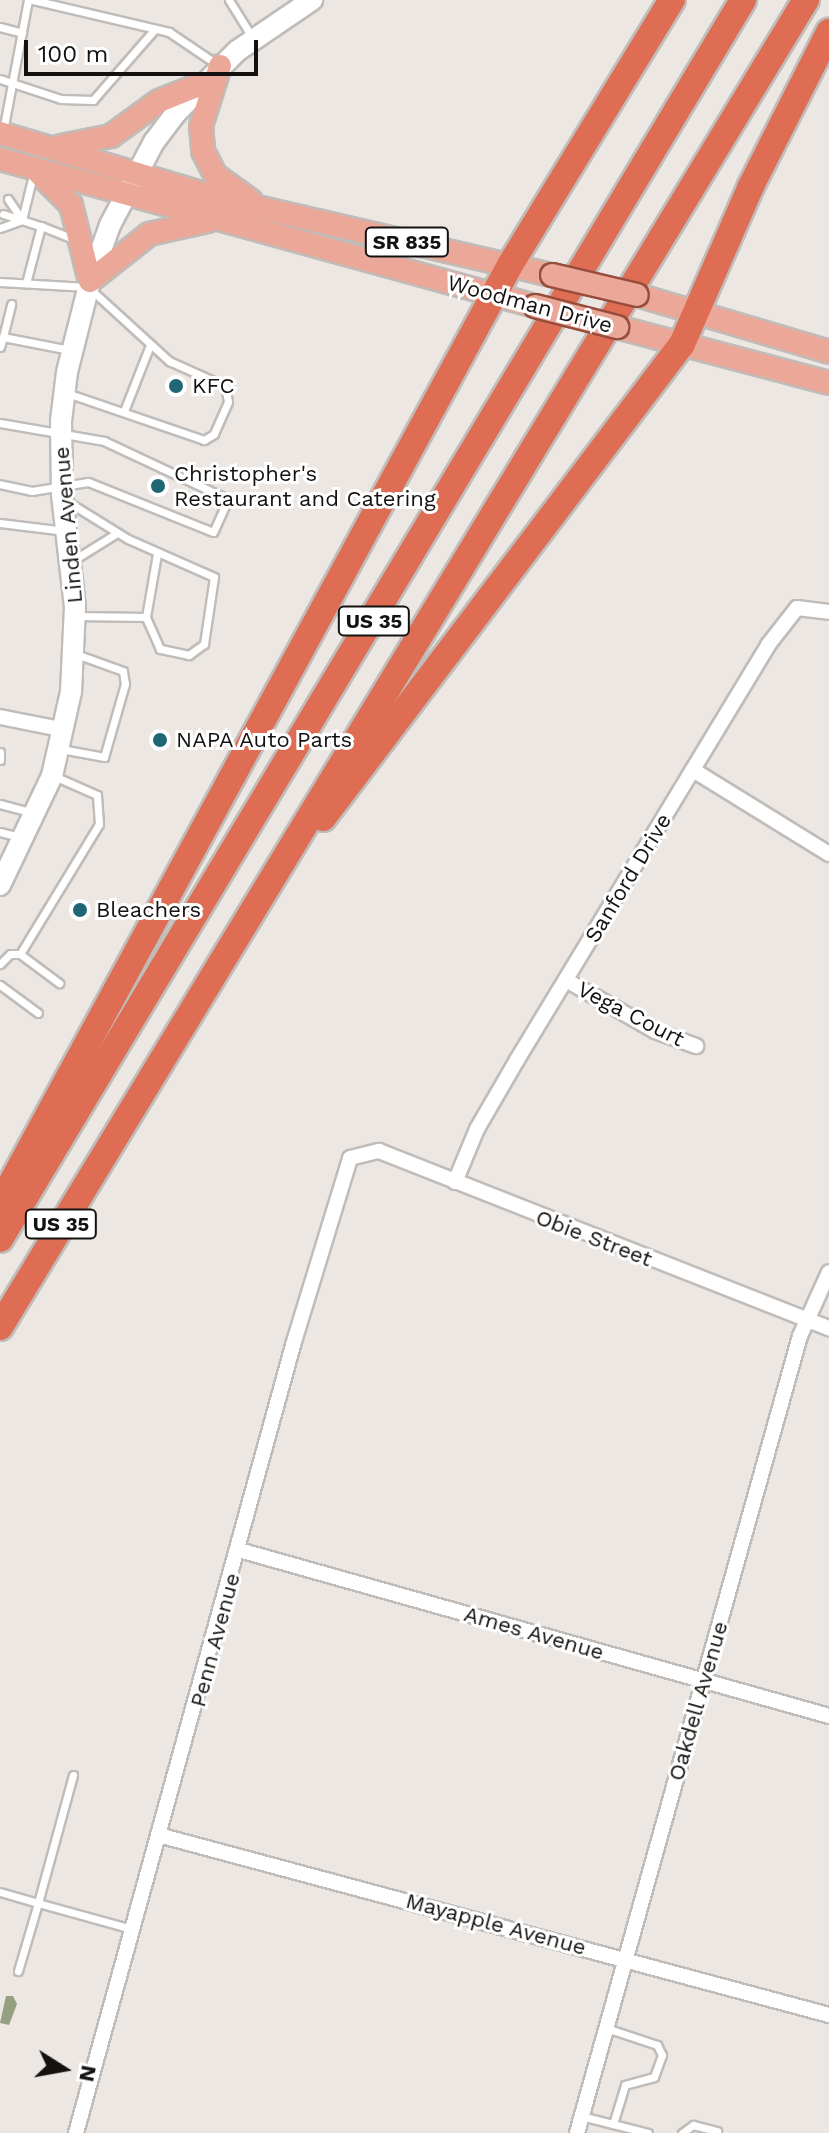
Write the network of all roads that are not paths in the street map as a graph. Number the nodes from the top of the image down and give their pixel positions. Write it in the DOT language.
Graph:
graph roads {
  1 [pos="30,0"];
  2 [pos="229,0"];
  3 [pos="312,0"];
  4 [pos="672,0"];
  5 [pos="743,0"];
  6 [pos="806,0"];
  7 [pos="0,27"];
  8 [pos="155,29"];
  9 [pos="829,32"];
  10 [pos="22,33"];
  11 [pos="253,39"];
  12 [pos="220,66"];
  13 [pos="0,79"];
  14 [pos="12,82"];
  15 [pos="199,85"];
  16 [pos="1,133"];
  17 [pos="52,146"];
  18 [pos="0,159"];
  19 [pos="34,169"];
  20 [pos="139,175"];
  21 [pos="128,196"];
  22 [pos="8,199"];
  23 [pos="262,209"];
  24 [pos="3,214"];
  25 [pos="22,220"];
  26 [pos="216,220"];
  27 [pos="41,226"];
  28 [pos="0,228"];
  29 [pos="80,242"];
  30 [pos="510,265"];
  31 [pos="0,282"];
  32 [pos="26,283"];
  33 [pos="89,284"];
  34 [pos="495,295"];
  35 [pos="11,304"];
  36 [pos="695,313"];
  37 [pos="3,337"];
  38 [pos="682,344"];
  39 [pos="150,345"];
  40 [pos="0,347"];
  41 [pos="72,350"];
  42 [pos="829,352"];
  43 [pos="829,383"];
  44 [pos="64,393"];
  45 [pos="124,411"];
  46 [pos="0,423"];
  47 [pos="61,433"];
  48 [pos="0,484"];
  49 [pos="62,492"];
  50 [pos="0,523"];
  51 [pos="68,531"];
  52 [pos="117,533"];
  53 [pos="157,554"];
  54 [pos="72,561"];
  55 [pos="829,612"];
  56 [pos="75,616"];
  57 [pos="146,617"];
  58 [pos="74,653"];
  59 [pos="0,717"];
  60 [pos="62,739"];
  61 [pos="0,752"];
  62 [pos="0,760"];
  63 [pos="693,770"];
  64 [pos="52,776"];
  65 [pos="0,804"];
  66 [pos="37,815"];
  67 [pos="0,832"];
  68 [pos="26,838"];
  69 [pos="829,854"];
  70 [pos="0,885"];
  71 [pos="20,954"];
  72 [pos="0,964"];
  73 [pos="566,980"];
  74 [pos="59,983"];
  75 [pos="0,985"];
  76 [pos="38,1013"];
  77 [pos="187,1015"];
  78 [pos="696,1046"];
  79 [pos="359,1152"];
  80 [pos="455,1182"];
  81 [pos="0,1204"];
  82 [pos="0,1239"];
  83 [pos="829,1272"];
  84 [pos="807,1319"];
  85 [pos="0,1327"];
  86 [pos="829,1328"];
  87 [pos="239,1550"];
  88 [pos="703,1681"];
  89 [pos="829,1716"];
  90 [pos="73,1775"];
  91 [pos="162,1836"];
  92 [pos="0,1892"];
  93 [pos="38,1903"];
  94 [pos="134,1930"];
  95 [pos="625,1958"];
  96 [pos="18,1971"];
  97 [pos="829,2015"];
  98 [pos="605,2028"];
  99 [pos="581,2116"];
  100 [pos="616,2128"];
  101 [pos="717,2131"];
  102 [pos="76,2133"];
  103 [pos="577,2133"];
  104 [pos="648,2133"];
  105 [pos="682,2133"];
  1 -- 8 [label="lane"];
  1 -- 10 [label="lane"];
  2 -- 11 [label="lane"];
  3 -- 11 [label="main road, Linden Avenue"];
  4 -- 30 [label="highway"];
  5 -- 82 [label="highway, US 35"];
  6 -- 77 [label="highway, US 35"];
  7 -- 10 [label="lane"];
  8 -- 12 [label="lane"];
  8 -- 14 [label="lane"];
  9 -- 36 [label="highway"];
  10 -- 14 [label="lane"];
  11 -- 12 [label="main road, Linden Avenue"];
  12 -- 15 [label="main road, Linden Avenue"];
  12 -- 23 [label="main road"];
  13 -- 14 [label="lane"];
  14 -- 16 [label="lane"];
  15 -- 17 [label="main road"];
  15 -- 20 [label="main road, Linden Avenue"];
  16 -- 17 [label="main road, Woodman Drive / SR 835"];
  17 -- 20 [label="main road, Woodman Drive / SR 835"];
  18 -- 19 [label="main road, Woodman Drive / SR 835"];
  19 -- 21 [label="main road, Woodman Drive / SR 835"];
  19 -- 25 [label="lane"];
  19 -- 29 [label="main road"];
  20 -- 21 [label="main road, Linden Avenue"];
  20 -- 23 [label="main road, Woodman Drive / SR 835"];
  21 -- 26 [label="main road, Woodman Drive / SR 835"];
  21 -- 33 [label="main road, Linden Avenue"];
  22 -- 25 [label="lane"];
  23 -- 30 [label="main road, Woodman Drive / SR 835"];
  24 -- 25 [label="lane"];
  25 -- 27 [label="lane"];
  25 -- 28 [label="lane"];
  26 -- 33 [label="main road"];
  26 -- 34 [label="main road, Woodman Drive / SR 835"];
  27 -- 29 [label="lane"];
  27 -- 32 [label="lane"];
  29 -- 33 [label="main road"];
  30 -- 34 [label="highway"];
  30 -- 36 [label="main road, Woodman Drive / SR 835, bridge"];
  31 -- 32 [label="lane"];
  32 -- 33 [label="lane"];
  33 -- 39 [label="lane"];
  33 -- 41 [label="main road, Linden Avenue"];
  34 -- 38 [label="main road, Woodman Drive / SR 835, bridge"];
  34 -- 81 [label="highway"];
  35 -- 37 [label="lane"];
  36 -- 38 [label="highway"];
  36 -- 42 [label="main road, Woodman Drive"];
  37 -- 40 [label="lane"];
  37 -- 41 [label="lane"];
  38 -- 43 [label="main road, Woodman Drive"];
  38 -- 77 [label="highway"];
  39 -- 45 [label="lane"];
  39 -- 45 [label="lane"];
  41 -- 44 [label="main road, Linden Avenue"];
  44 -- 45 [label="lane"];
  44 -- 47 [label="main road, Linden Avenue"];
  46 -- 47 [label="lane"];
  47 -- 49 [label="main road, Linden Avenue"];
  47 -- 49 [label="lane"];
  48 -- 49 [label="lane"];
  49 -- 51 [label="main road, Linden Avenue"];
  49 -- 52 [label="lane"];
  50 -- 51 [label="lane"];
  51 -- 54 [label="main road, Linden Avenue"];
  52 -- 53 [label="lane"];
  52 -- 54 [label="lane"];
  53 -- 57 [label="lane"];
  53 -- 57 [label="lane"];
  54 -- 56 [label="main road, Linden Avenue"];
  55 -- 63 [label="street, Sanford Drive"];
  56 -- 57 [label="lane"];
  56 -- 58 [label="main road, Linden Avenue"];
  58 -- 60 [label="main road, Linden Avenue"];
  58 -- 60 [label="lane"];
  59 -- 60 [label="street"];
  60 -- 64 [label="main road, Linden Avenue"];
  61 -- 62 [label="lane"];
  63 -- 69 [label="street"];
  63 -- 73 [label="street, Sanford Drive"];
  64 -- 66 [label="main road, Linden Avenue"];
  64 -- 71 [label="lane"];
  65 -- 66 [label="lane"];
  66 -- 68 [label="main road, Linden Avenue"];
  67 -- 68 [label="lane"];
  68 -- 70 [label="main road, Linden Avenue"];
  71 -- 72 [label="lane"];
  71 -- 74 [label="lane"];
  73 -- 78 [label="street, Vega Court"];
  73 -- 80 [label="street, Sanford Drive"];
  75 -- 76 [label="lane"];
  77 -- 85 [label="highway, US 35"];
  79 -- 80 [label="street, Obie Street"];
  79 -- 87 [label="street, Penn Avenue"];
  80 -- 84 [label="street, Obie Street"];
  83 -- 84 [label="street, Oakdell Avenue"];
  84 -- 86 [label="street, Obie Street"];
  84 -- 88 [label="street, Oakdell Avenue"];
  87 -- 88 [label="street, Ames Avenue"];
  87 -- 91 [label="street, Penn Avenue"];
  88 -- 89 [label="street, Ames Avenue"];
  88 -- 95 [label="street, Oakdell Avenue"];
  90 -- 93 [label="lane"];
  91 -- 94 [label="street, Penn Avenue"];
  91 -- 95 [label="street, Mayapple Avenue"];
  92 -- 93 [label="lane"];
  93 -- 94 [label="lane"];
  93 -- 96 [label="lane"];
  94 -- 102 [label="street, Penn Avenue"];
  95 -- 97 [label="street, Mayapple Avenue"];
  95 -- 98 [label="street, Oakdell Avenue"];
  98 -- 99 [label="street, Oakdell Avenue"];
  98 -- 100 [label="lane"];
  99 -- 100 [label="lane"];
  99 -- 103 [label="street, Oakdell Avenue"];
  100 -- 104 [label="lane"];
  101 -- 105 [label="lane"];
}
